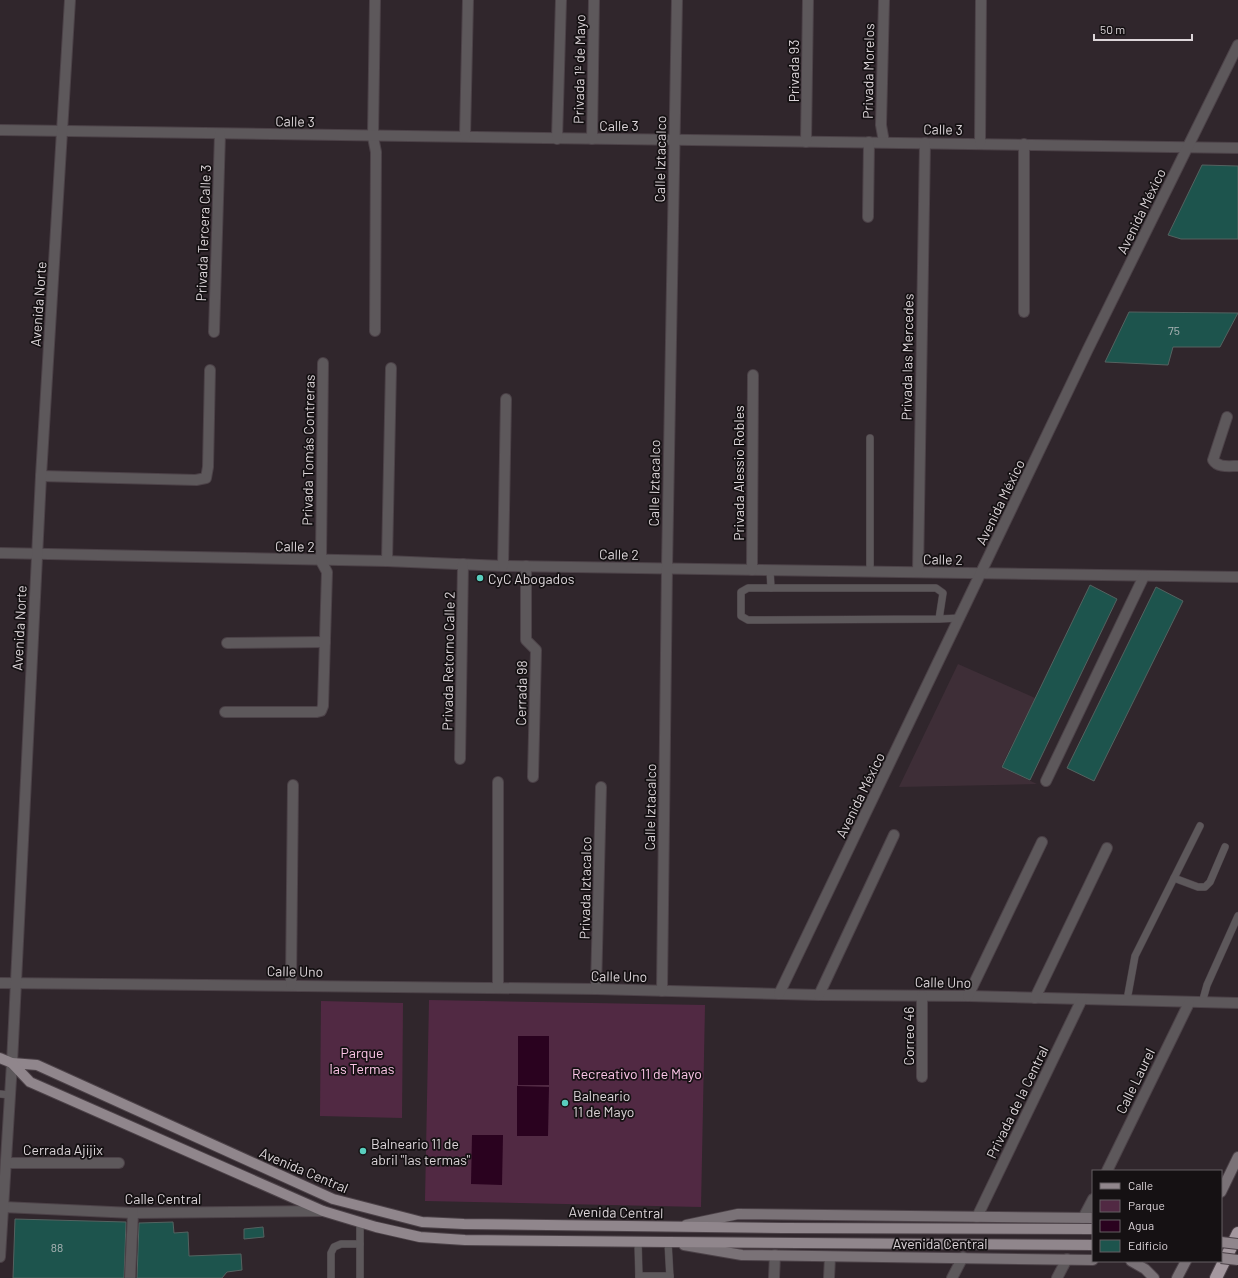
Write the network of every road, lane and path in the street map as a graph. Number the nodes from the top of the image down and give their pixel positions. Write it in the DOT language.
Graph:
graph roads {
  1 [pos="70,0"];
  2 [pos="375,0"];
  3 [pos="468,0"];
  4 [pos="561,0"];
  5 [pos="594,0"];
  6 [pos="677,0"];
  7 [pos="808,0"];
  8 [pos="884,0"];
  9 [pos="981,0"];
  10 [pos="1238,45"];
  11 [pos="0,130"];
  12 [pos="63,131"];
  13 [pos="220,134"];
  14 [pos="465,136"];
  15 [pos="373,137"];
  16 [pos="557,139"];
  17 [pos="592,139"];
  18 [pos="674,139"];
  19 [pos="806,142"];
  20 [pos="869,142"];
  21 [pos="884,142"];
  22 [pos="925,143"];
  23 [pos="980,144"];
  24 [pos="1024,144"];
  25 [pos="1189,147"];
  26 [pos="1238,148"];
  27 [pos="868,217"];
  28 [pos="1024,312"];
  29 [pos="376,331"];
  30 [pos="214,332"];
  31 [pos="323,363"];
  32 [pos="391,368"];
  33 [pos="210,370"];
  34 [pos="753,375"];
  35 [pos="506,399"];
  36 [pos="1227,417"];
  37 [pos="870,438"];
  38 [pos="1238,466"];
  39 [pos="41,476"];
  40 [pos="0,553"];
  41 [pos="37,554"];
  42 [pos="321,561"];
  43 [pos="386,561"];
  44 [pos="463,564"];
  45 [pos="503,566"];
  46 [pos="526,566"];
  47 [pos="667,568"];
  48 [pos="752,570"];
  49 [pos="770,570"];
  50 [pos="870,572"];
  51 [pos="918,572"];
  52 [pos="981,573"];
  53 [pos="1144,576"];
  54 [pos="1238,577"];
  55 [pos="771,588"];
  56 [pos="960,618"];
  57 [pos="939,619"];
  58 [pos="324,642"];
  59 [pos="227,643"];
  60 [pos="225,712"];
  61 [pos="460,759"];
  62 [pos="533,777"];
  63 [pos="1046,781"];
  64 [pos="498,782"];
  65 [pos="293,786"];
  66 [pos="601,787"];
  67 [pos="1200,826"];
  68 [pos="894,835"];
  69 [pos="1042,842"];
  70 [pos="1225,847"];
  71 [pos="1107,848"];
  72 [pos="1174,878"];
  73 [pos="1238,916"];
  74 [pos="0,983"];
  75 [pos="15,983"];
  76 [pos="291,985"];
  77 [pos="498,988"];
  78 [pos="596,989"];
  79 [pos="662,991"];
  80 [pos="779,994"];
  81 [pos="819,995"];
  82 [pos="922,996"];
  83 [pos="968,996"];
  84 [pos="1035,998"];
  85 [pos="1082,999"];
  86 [pos="1127,1000"];
  87 [pos="1189,1003"];
  88 [pos="1202,1003"];
  89 [pos="1238,1003"];
  90 [pos="0,1058"];
  91 [pos="12,1063"];
  92 [pos="922,1077"];
  93 [pos="5,1095"];
  94 [pos="1238,1157"];
  95 [pos="6,1163"];
  96 [pos="119,1163"];
  97 [pos="1106,1170"];
  98 [pos="1222,1190"];
  99 [pos="1092,1202"];
  100 [pos="3,1207"];
  101 [pos="323,1211"];
  102 [pos="133,1213"];
  103 [pos="977,1217"];
  104 [pos="1088,1218"];
  105 [pos="360,1222"];
  106 [pos="676,1226"];
  107 [pos="1092,1229"];
  108 [pos="1238,1233"];
  109 [pos="1,1236"];
  110 [pos="638,1242"];
  111 [pos="668,1242"];
  112 [pos="1222,1242"];
  113 [pos="360,1244"];
  114 [pos="1238,1244"];
  115 [pos="1092,1245"];
  116 [pos="775,1255"];
  117 [pos="0,1257"];
  118 [pos="830,1257"];
  119 [pos="962,1257"];
  120 [pos="1222,1258"];
  121 [pos="1067,1259"];
  122 [pos="1092,1260"];
  123 [pos="1238,1260"];
  124 [pos="1133,1262"];
  125 [pos="1185,1262"];
  126 [pos="639,1277"];
  127 [pos="670,1277"];
  128 [pos="130,1278"];
  129 [pos="331,1278"];
  130 [pos="360,1278"];
  131 [pos="774,1278"];
  132 [pos="829,1278"];
  133 [pos="952,1278"];
  134 [pos="1058,1278"];
  135 [pos="1154,1278"];
  136 [pos="1177,1278"];
  137 [pos="1216,1278"];
  1 -- 12 [label="street, Avenida Norte"];
  2 -- 15 [label="street"];
  3 -- 14 [label="street"];
  4 -- 16 [label="street"];
  5 -- 17 [label="street, Privada 1º de Mayo"];
  6 -- 18 [label="street, Calle Iztacalco"];
  7 -- 19 [label="street, Privada 93"];
  8 -- 21 [label="street, Privada Morelos"];
  9 -- 23 [label="street"];
  10 -- 25 [label="street, Avenida México"];
  11 -- 12 [label="street, Calle 3"];
  12 -- 13 [label="street, Calle 3"];
  12 -- 39 [label="street, Avenida Norte"];
  13 -- 15 [label="street, Calle 3"];
  13 -- 30 [label="street, Privada Tercera Calle 3"];
  14 -- 15 [label="street, Calle 3"];
  14 -- 16 [label="street, Calle 3"];
  15 -- 29 [label="street"];
  16 -- 17 [label="street, Calle 3"];
  17 -- 18 [label="street, Calle 3"];
  18 -- 19 [label="street, Calle 3"];
  18 -- 47 [label="street, Calle Iztacalco"];
  19 -- 20 [label="street, Calle 3"];
  20 -- 21 [label="street, Calle 3"];
  20 -- 27 [label="street"];
  21 -- 22 [label="street, Calle 3"];
  22 -- 23 [label="street, Calle 3"];
  22 -- 51 [label="street, Privada las Mercedes"];
  23 -- 24 [label="street, Calle 3"];
  24 -- 25 [label="street, Calle 3"];
  24 -- 28 [label="street"];
  25 -- 26 [label="street, Calle 3"];
  25 -- 52 [label="street, Avenida México"];
  31 -- 42 [label="street, Privada Tomás Contreras"];
  32 -- 43 [label="street"];
  33 -- 39 [label="street"];
  34 -- 48 [label="street, Privada Alessio Robles"];
  35 -- 45 [label="street"];
  36 -- 38 [label="street"];
  37 -- 50 [label="lane"];
  39 -- 41 [label="street, Avenida Norte"];
  40 -- 41 [label="street, Calle 2"];
  41 -- 42 [label="street, Calle 2"];
  41 -- 75 [label="street, Avenida Norte"];
  42 -- 43 [label="street, Calle 2"];
  42 -- 58 [label="street, Privada Tomás Contreras"];
  43 -- 44 [label="street, Calle 2"];
  44 -- 45 [label="street, Calle 2"];
  44 -- 61 [label="street, Privada Retorno Calle 2"];
  45 -- 46 [label="street, Calle 2"];
  46 -- 47 [label="street, Calle 2"];
  46 -- 62 [label="street, Cerrada 98"];
  47 -- 48 [label="street, Calle 2"];
  47 -- 79 [label="street, Calle Iztacalco"];
  48 -- 49 [label="street, Calle 2"];
  49 -- 50 [label="street, Calle 2"];
  49 -- 55 [label="lane"];
  50 -- 51 [label="street, Calle 2"];
  51 -- 52 [label="street, Calle 2"];
  52 -- 53 [label="street, Calle 2"];
  52 -- 56 [label="street, Avenida México"];
  53 -- 54 [label="street, Calle 2"];
  53 -- 63 [label="street"];
  55 -- 57 [label="lane"];
  55 -- 57 [label="lane"];
  56 -- 57 [label="lane"];
  56 -- 80 [label="street, Avenida México"];
  58 -- 59 [label="street"];
  58 -- 60 [label="street, Privada Tomás Contreras"];
  64 -- 77 [label="street"];
  65 -- 76 [label="street"];
  66 -- 78 [label="street, Privada Iztacalco"];
  67 -- 72 [label="lane"];
  68 -- 81 [label="street"];
  69 -- 83 [label="street"];
  70 -- 72 [label="lane"];
  71 -- 84 [label="street"];
  72 -- 86 [label="lane"];
  73 -- 88 [label="lane"];
  74 -- 75 [label="street, Calle Uno"];
  75 -- 76 [label="street, Calle Uno"];
  75 -- 91 [label="street, Avenida Norte"];
  76 -- 77 [label="street, Calle Uno"];
  77 -- 78 [label="street, Calle Uno"];
  78 -- 79 [label="street, Calle Uno"];
  79 -- 80 [label="street, Calle Uno"];
  80 -- 81 [label="street, Calle Uno"];
  81 -- 82 [label="street, Calle Uno"];
  82 -- 83 [label="street, Calle Uno"];
  82 -- 92 [label="street, Correo 46"];
  83 -- 84 [label="street, Calle Uno"];
  84 -- 85 [label="street, Calle Uno"];
  85 -- 86 [label="street, Calle Uno"];
  85 -- 103 [label="street, Privada de la Central"];
  86 -- 87 [label="street, Calle Uno"];
  87 -- 88 [label="street, Calle Uno"];
  87 -- 97 [label="street, Calle Laurel"];
  88 -- 89 [label="street, Calle Uno"];
  90 -- 91 [label="main road, Avenida Central"];
  91 -- 93 [label="street, Avenida Norte"];
  91 -- 101 [label="main road, Avenida Central"];
  91 -- 106 [label="main road, Avenida Central"];
  93 -- 95 [label="street, Avenida Norte"];
  94 -- 98 [label="main road"];
  95 -- 96 [label="street, Cerrada Ajijix"];
  95 -- 100 [label="street, Avenida Norte"];
  99 -- 104 [label="street"];
  100 -- 102 [label="street, Calle Central"];
  100 -- 109 [label="street, Avenida Norte"];
  101 -- 102 [label="street, Calle Central"];
  101 -- 105 [label="main road, Avenida Central"];
  102 -- 128 [label="street"];
  103 -- 104 [label="main road, Avenida Central"];
  103 -- 106 [label="main road, Avenida Central"];
  105 -- 110 [label="main road, Avenida Central"];
  105 -- 113 [label="lane"];
  106 -- 107 [label="main road, Avenida Central"];
  108 -- 137 [label="highway"];
  109 -- 117 [label="street, Avenida Norte"];
  110 -- 111 [label="main road, Avenida Central"];
  110 -- 126 [label="lane"];
  111 -- 115 [label="main road, Avenida Central"];
  111 -- 116 [label="main road, Avenida Central"];
  111 -- 127 [label="lane"];
  112 -- 114 [label="main road, bridge"];
  113 -- 129 [label="lane"];
  113 -- 130 [label="lane"];
  116 -- 118 [label="main road, Avenida Central"];
  116 -- 131 [label="street"];
  118 -- 119 [label="main road, Avenida Central"];
  118 -- 132 [label="street"];
  119 -- 121 [label="main road, Avenida Central"];
  119 -- 133 [label="street"];
  120 -- 123 [label="main road, bridge"];
  121 -- 122 [label="main road, Avenida Central"];
  121 -- 134 [label="street"];
  124 -- 135 [label="main road"];
  125 -- 136 [label="main road"];
  126 -- 127 [label="lane"];
}
